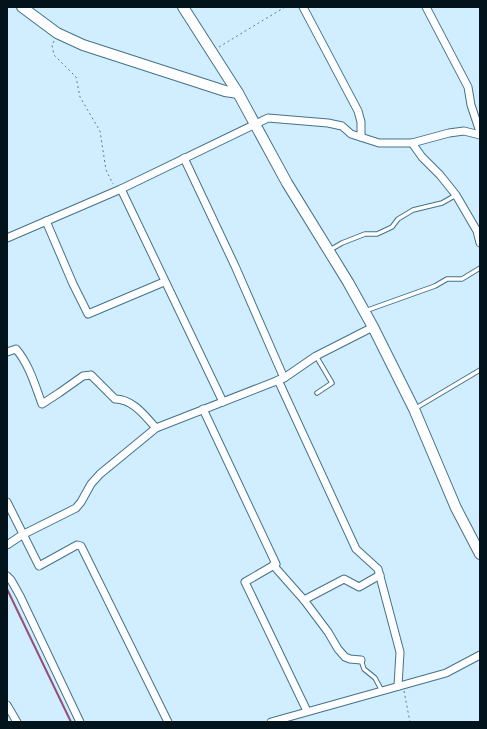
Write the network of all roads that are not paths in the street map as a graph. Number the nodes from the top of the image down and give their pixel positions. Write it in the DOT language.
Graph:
graph roads {
  1 [pos="22,7"];
  2 [pos="183,7"];
  3 [pos="303,7"];
  4 [pos="426,7"];
  5 [pos="238,92"];
  6 [pos="256,124"];
  7 [pos="480,134"];
  8 [pos="360,137"];
  9 [pos="412,143"];
  10 [pos="184,158"];
  11 [pos="119,190"];
  12 [pos="456,195"];
  13 [pos="46,221"];
  14 [pos="7,238"];
  15 [pos="480,243"];
  16 [pos="329,251"];
  17 [pos="480,268"];
  18 [pos="164,282"];
  19 [pos="365,311"];
  20 [pos="373,327"];
  21 [pos="7,352"];
  22 [pos="316,356"];
  23 [pos="480,370"];
  24 [pos="281,379"];
  25 [pos="317,393"];
  26 [pos="222,402"];
  27 [pos="414,408"];
  28 [pos="203,409"];
  29 [pos="156,428"];
  30 [pos="7,502"];
  31 [pos="22,535"];
  32 [pos="7,545"];
  33 [pos="480,554"];
  34 [pos="273,565"];
  35 [pos="7,576"];
  36 [pos="380,576"];
  37 [pos="304,600"];
  38 [pos="480,655"];
  39 [pos="361,660"];
  40 [pos="400,686"];
  41 [pos="382,691"];
  42 [pos="7,705"];
  43 [pos="307,711"];
  44 [pos="17,722"];
  45 [pos="80,722"];
  46 [pos="168,722"];
  47 [pos="271,722"];
  1 -- 5 [label="street"];
  2 -- 5 [label="street"];
  3 -- 8 [label="street"];
  4 -- 7 [label="street"];
  5 -- 6 [label="street"];
  6 -- 8 [label="street"];
  6 -- 10 [label="street"];
  6 -- 16 [label="street"];
  7 -- 9 [label="street"];
  8 -- 9 [label="street"];
  9 -- 12 [label="street"];
  10 -- 11 [label="street"];
  10 -- 24 [label="street"];
  11 -- 13 [label="street"];
  11 -- 18 [label="street"];
  12 -- 15 [label="street"];
  12 -- 16 [label="lane"];
  13 -- 14 [label="street"];
  13 -- 18 [label="street"];
  16 -- 19 [label="street"];
  17 -- 19 [label="lane"];
  18 -- 26 [label="street"];
  19 -- 20 [label="street"];
  20 -- 22 [label="street"];
  20 -- 27 [label="street"];
  21 -- 29 [label="street"];
  22 -- 24 [label="street"];
  22 -- 25 [label="lane"];
  23 -- 27 [label="lane"];
  24 -- 26 [label="street"];
  24 -- 36 [label="street"];
  26 -- 28 [label="street"];
  27 -- 33 [label="street"];
  28 -- 29 [label="street"];
  28 -- 34 [label="street"];
  29 -- 31 [label="street"];
  30 -- 31 [label="street"];
  31 -- 32 [label="street"];
  31 -- 46 [label="street"];
  34 -- 37 [label="street"];
  34 -- 43 [label="street"];
  35 -- 45 [label="street"];
  36 -- 37 [label="street"];
  36 -- 40 [label="street"];
  37 -- 39 [label="street"];
  38 -- 40 [label="street"];
  39 -- 41 [label="lane"];
  40 -- 41 [label="street"];
  41 -- 43 [label="street"];
  42 -- 44 [label="street"];
  43 -- 47 [label="street"];
}
